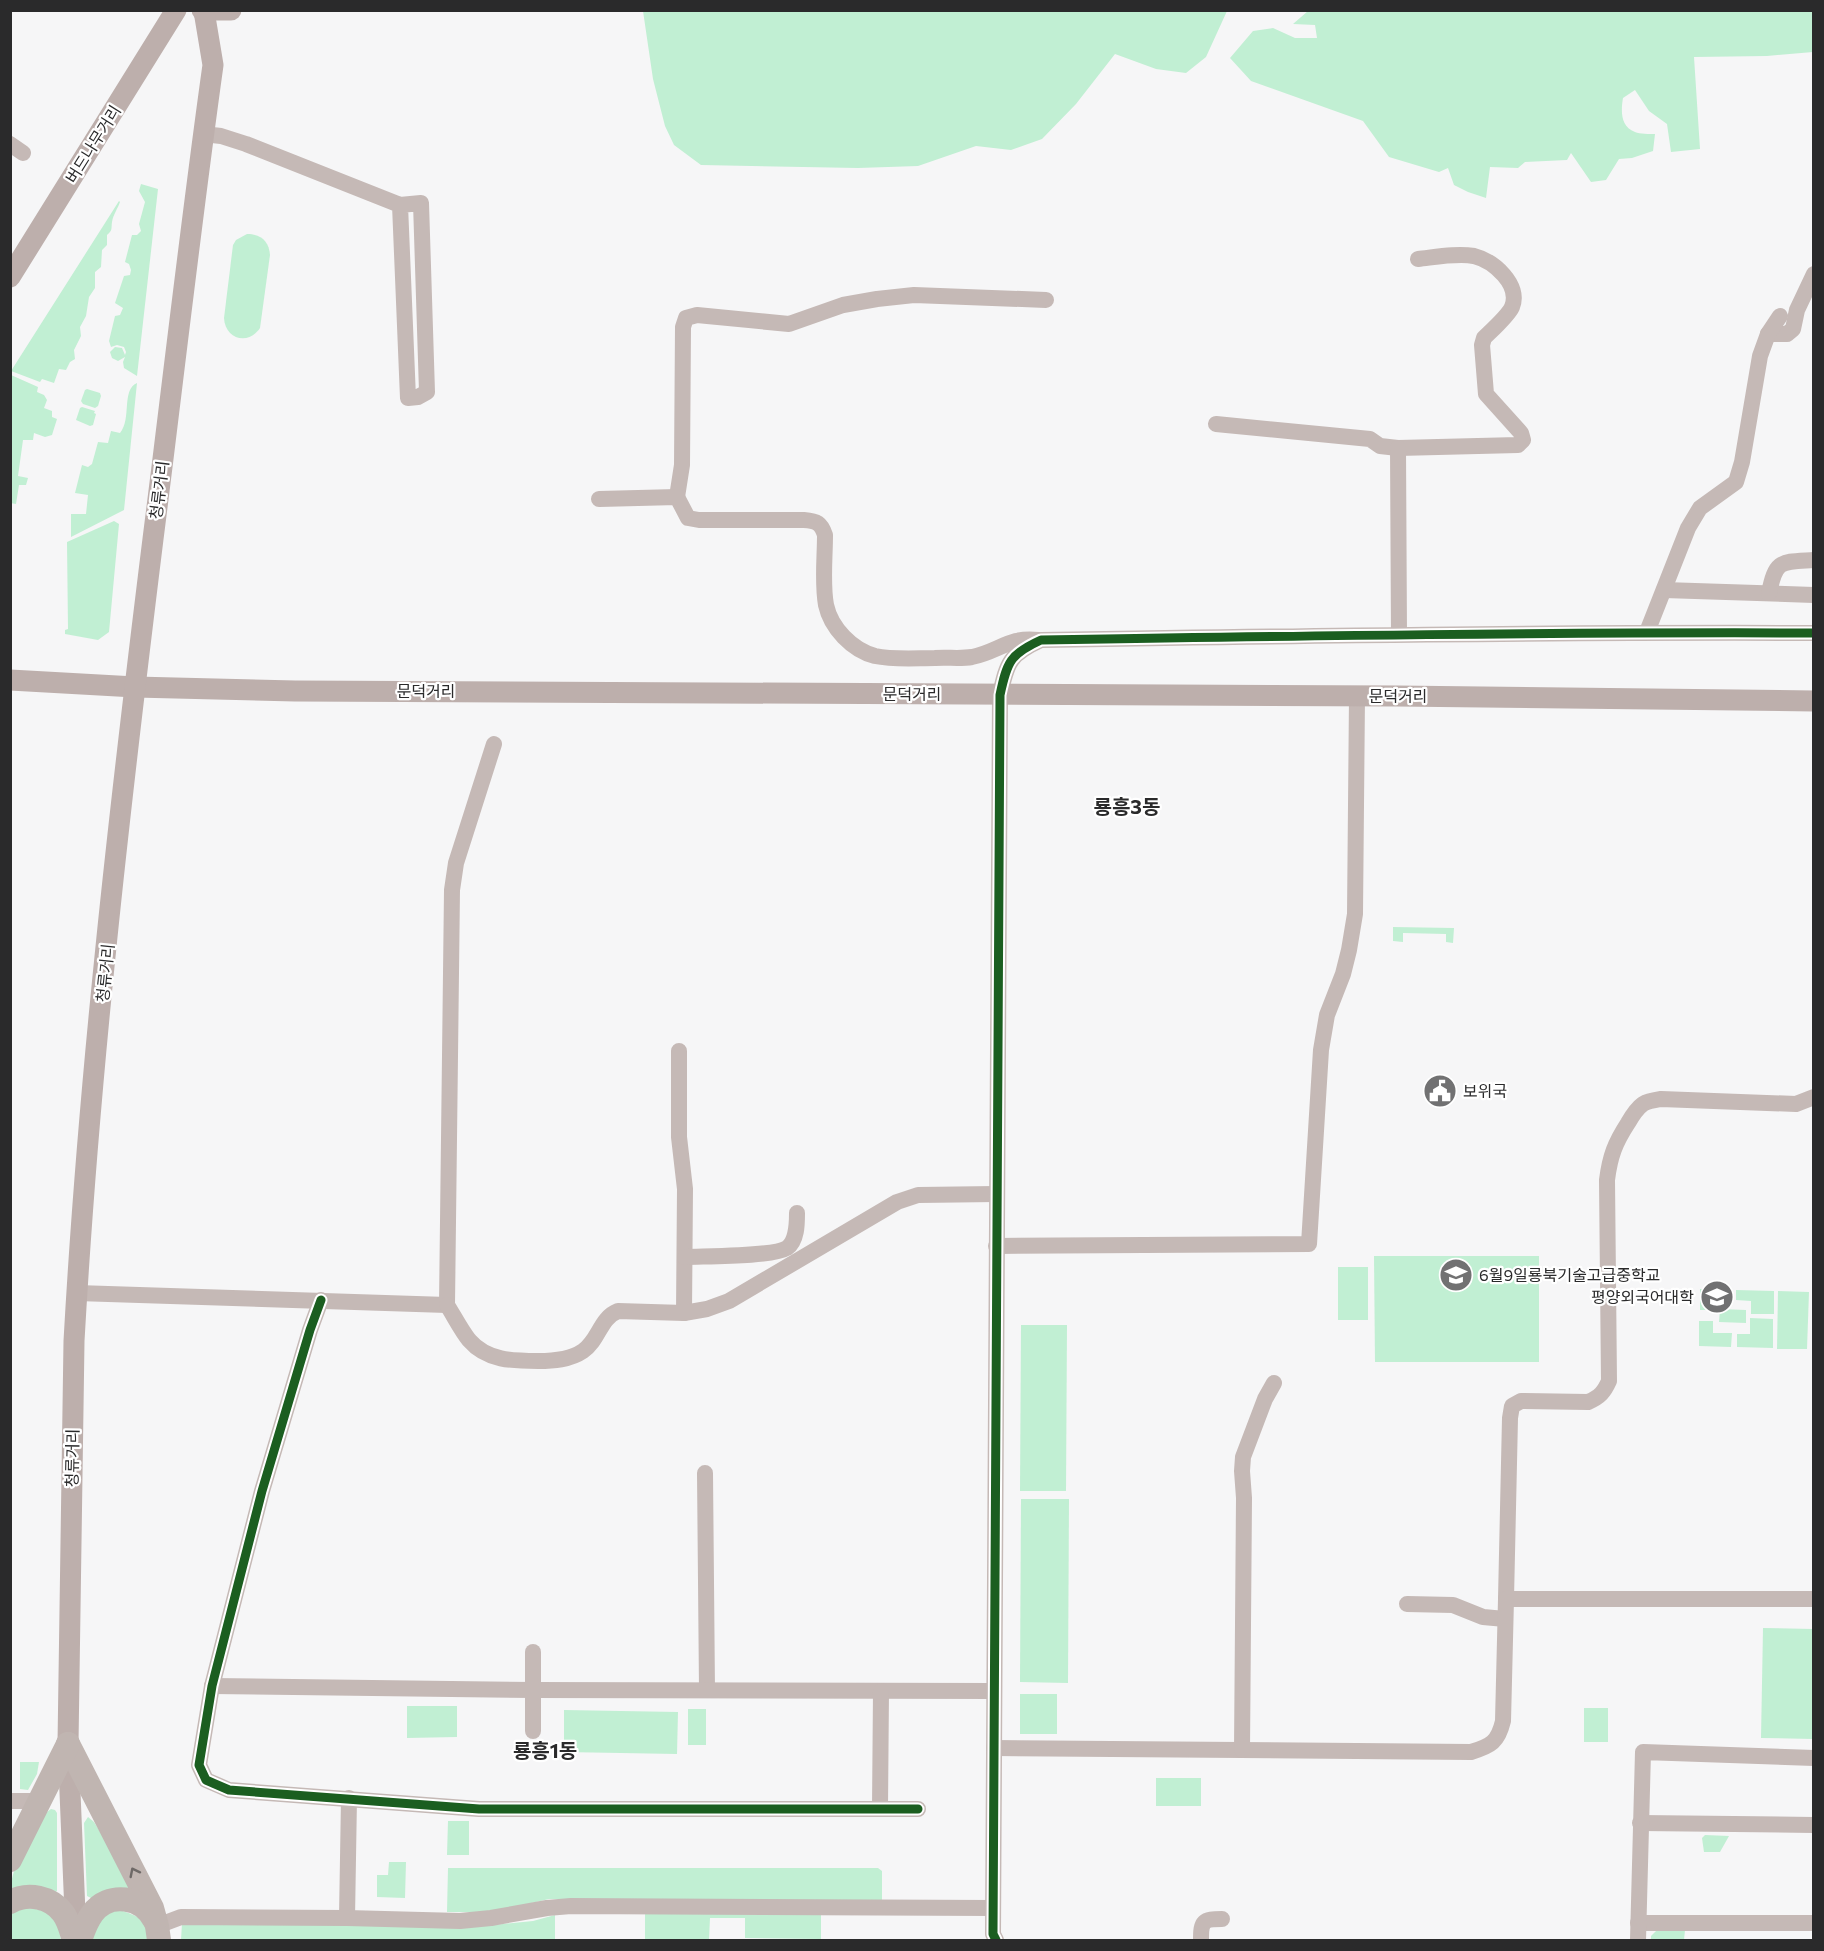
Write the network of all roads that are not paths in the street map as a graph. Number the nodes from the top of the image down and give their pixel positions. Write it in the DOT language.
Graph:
graph roads {
  1 [pos="176,10"];
  2 [pos="231,10"];
  3 [pos="203,11"];
  4 [pos="203,134"];
  5 [pos="400,205"];
  6 [pos="1418,259"];
  7 [pos="1814,274"];
  8 [pos="10,277"];
  9 [pos="1046,300"];
  10 [pos="1780,316"];
  11 [pos="1768,334"];
  12 [pos="1216,424"];
  13 [pos="1398,448"];
  14 [pos="677,497"];
  15 [pos="599,499"];
  16 [pos="1814,560"];
  17 [pos="1664,590"];
  18 [pos="1769,593"];
  19 [pos="1814,595"];
  20 [pos="1647,632"];
  21 [pos="1814,633"];
  22 [pos="1399,634"];
  23 [pos="1041,640"];
  24 [pos="10,680"];
  25 [pos="135,687"];
  26 [pos="1000,695"];
  27 [pos="1357,696"];
  28 [pos="1814,701"];
  29 [pos="494,744"];
  30 [pos="679,1051"];
  31 [pos="1814,1097"];
  32 [pos="996,1194"];
  33 [pos="797,1213"];
  34 [pos="996,1246"];
  35 [pos="685,1257"];
  36 [pos="77,1293"];
  37 [pos="321,1300"];
  38 [pos="447,1305"];
  39 [pos="684,1313"];
  40 [pos="1274,1383"];
  41 [pos="705,1473"];
  42 [pos="1506,1599"];
  43 [pos="1814,1599"];
  44 [pos="1407,1604"];
  45 [pos="1506,1619"];
  46 [pos="533,1652"];
  47 [pos="212,1686"];
  48 [pos="533,1690"];
  49 [pos="707,1690"];
  50 [pos="880,1691"];
  51 [pos="994,1691"];
  52 [pos="533,1731"];
  53 [pos="68,1744"];
  54 [pos="994,1748"];
  55 [pos="1242,1750"];
  56 [pos="1814,1758"];
  57 [pos="349,1798"];
  58 [pos="10,1801"];
  59 [pos="40,1802"];
  60 [pos="880,1808"];
  61 [pos="918,1809"];
  62 [pos="1640,1823"];
  63 [pos="1814,1825"];
  64 [pos="10,1860"];
  65 [pos="10,1902"];
  66 [pos="993,1908"];
  67 [pos="347,1918"];
  68 [pos="1222,1919"];
  69 [pos="1638,1923"];
  70 [pos="1814,1923"];
  71 [pos="158,1933"];
  72 [pos="76,1941"];
  73 [pos="996,1941"];
  74 [pos="1201,1941"];
  75 [pos="1638,1941"];
  1 -- 8 [label="main road, 버드나무거리"];
  2 -- 3 [label="main road"];
  3 -- 4 [label="main road, 청류거리"];
  4 -- 5 [label="street"];
  4 -- 25 [label="main road, 청류거리"];
  5 -- 5 [label="street"];
  6 -- 13 [label="street"];
  7 -- 11 [label="street"];
  9 -- 14 [label="street"];
  10 -- 11 [label="street"];
  11 -- 17 [label="street"];
  12 -- 13 [label="street"];
  13 -- 22 [label="street"];
  14 -- 15 [label="street"];
  14 -- 23 [label="street"];
  16 -- 18 [label="street"];
  17 -- 18 [label="street"];
  17 -- 20 [label="street"];
  18 -- 19 [label="street"];
  20 -- 21 [label="street"];
  20 -- 22 [label="street"];
  22 -- 23 [label="street"];
  23 -- 26 [label="street"];
  24 -- 25 [label="main road, 문덕거리"];
  25 -- 26 [label="main road, 문덕거리"];
  25 -- 36 [label="main road, 청류거리"];
  26 -- 27 [label="main road, 문덕거리"];
  26 -- 32 [label="street"];
  27 -- 28 [label="main road, 문덕거리"];
  27 -- 34 [label="street"];
  29 -- 38 [label="street"];
  30 -- 35 [label="street"];
  31 -- 42 [label="street"];
  32 -- 34 [label="street"];
  32 -- 39 [label="street"];
  33 -- 35 [label="street"];
  34 -- 51 [label="street"];
  35 -- 39 [label="street"];
  36 -- 37 [label="street"];
  36 -- 53 [label="main road, 청류거리"];
  37 -- 38 [label="street"];
  37 -- 47 [label="street"];
  38 -- 39 [label="street"];
  40 -- 55 [label="street"];
  41 -- 49 [label="street"];
  42 -- 43 [label="street"];
  42 -- 45 [label="street"];
  44 -- 45 [label="street"];
  45 -- 55 [label="street"];
  46 -- 48 [label="street"];
  47 -- 48 [label="street"];
  47 -- 57 [label="street"];
  48 -- 49 [label="street"];
  48 -- 52 [label="street"];
  49 -- 50 [label="street"];
  50 -- 51 [label="street"];
  50 -- 60 [label="street"];
  51 -- 54 [label="street"];
  53 -- 59 [label="highway"];
  71 -- 53 [label="highway, one-way"];
  53 -- 72 [label="main road, 청류거리"];
  54 -- 55 [label="street"];
  54 -- 66 [label="street"];
  56 -- 62 [label="street"];
  57 -- 60 [label="street"];
  57 -- 67 [label="street"];
  58 -- 59 [label="street"];
  59 -- 64 [label="highway"];
  60 -- 61 [label="street"];
  62 -- 63 [label="street"];
  62 -- 69 [label="street"];
  65 -- 72 [label="highway"];
  66 -- 67 [label="street"];
  66 -- 73 [label="street"];
  67 -- 71 [label="street"];
  68 -- 74 [label="street"];
  69 -- 70 [label="street"];
  69 -- 75 [label="street"];
  71 -- 72 [label="highway"];
}
